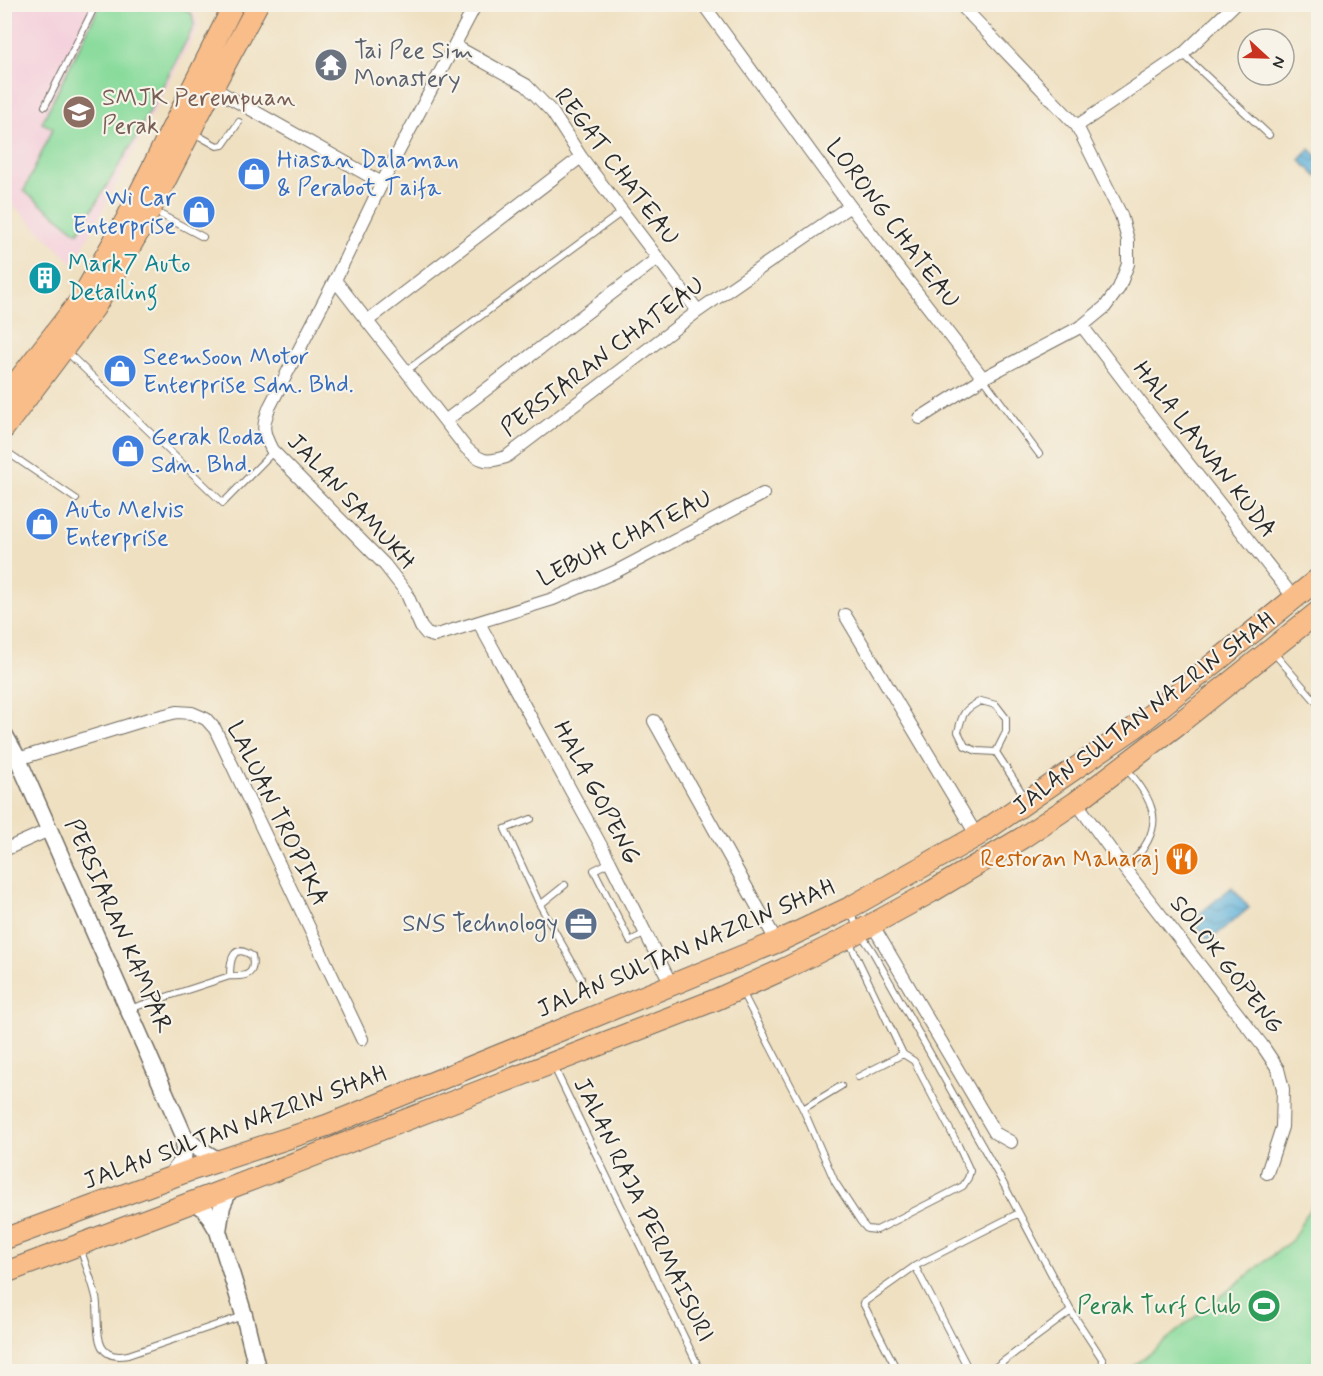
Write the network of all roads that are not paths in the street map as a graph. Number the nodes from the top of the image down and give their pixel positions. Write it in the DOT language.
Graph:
graph roads {
  1 [pos="96,4"];
  2 [pos="258,4"];
  3 [pos="476,4"];
  4 [pos="703,4"];
  5 [pos="960,4"];
  6 [pos="1235,4"];
  7 [pos="234,6"];
  8 [pos="456,46"];
  9 [pos="1183,54"];
  10 [pos="213,88"];
  11 [pos="45,106"];
  12 [pos="239,122"];
  13 [pos="1077,126"];
  14 [pos="191,131"];
  15 [pos="1269,135"];
  16 [pos="581,157"];
  17 [pos="382,183"];
  18 [pos="849,206"];
  19 [pos="151,209"];
  20 [pos="623,212"];
  21 [pos="203,237"];
  22 [pos="658,258"];
  23 [pos="335,280"];
  24 [pos="698,310"];
  25 [pos="367,321"];
  26 [pos="1082,326"];
  27 [pos="64,349"];
  28 [pos="406,371"];
  29 [pos="983,378"];
  30 [pos="4,398"];
  31 [pos="920,418"];
  32 [pos="445,421"];
  33 [pos="4,429"];
  34 [pos="4,450"];
  35 [pos="274,451"];
  36 [pos="1039,454"];
  37 [pos="763,494"];
  38 [pos="76,500"];
  39 [pos="1318,579"];
  40 [pos="1294,598"];
  41 [pos="845,615"];
  42 [pos="1315,621"];
  43 [pos="479,623"];
  44 [pos="434,636"];
  45 [pos="1271,649"];
  46 [pos="1318,705"];
  47 [pos="654,721"];
  48 [pos="4,734"];
  49 [pos="996,752"];
  50 [pos="18,759"];
  51 [pos="1124,765"];
  52 [pos="1028,802"];
  53 [pos="1076,802"];
  54 [pos="531,819"];
  55 [pos="49,830"];
  56 [pos="977,836"];
  57 [pos="4,850"];
  58 [pos="610,862"];
  59 [pos="1124,868"];
  60 [pos="565,885"];
  61 [pos="540,905"];
  62 [pos="849,908"];
  63 [pos="859,931"];
  64 [pos="646,933"];
  65 [pos="777,942"];
  66 [pos="230,976"];
  67 [pos="581,978"];
  68 [pos="672,986"];
  69 [pos="741,989"];
  70 [pos="128,1009"];
  71 [pos="362,1039"];
  72 [pos="903,1054"];
  73 [pos="552,1064"];
  74 [pos="858,1077"];
  75 [pos="841,1086"];
  76 [pos="803,1108"];
  77 [pos="185,1138"];
  78 [pos="1011,1142"];
  79 [pos="219,1161"];
  80 [pos="1267,1173"];
  81 [pos="170,1178"];
  82 [pos="230,1188"];
  83 [pos="194,1202"];
  84 [pos="1019,1213"];
  85 [pos="218,1231"];
  86 [pos="4,1239"];
  87 [pos="80,1245"];
  88 [pos="915,1266"];
  89 [pos="4,1273"];
  90 [pos="1071,1311"];
  91 [pos="243,1316"];
  92 [pos="258,1371"];
  93 [pos="701,1371"];
  94 [pos="898,1371"];
  95 [pos="970,1371"];
  96 [pos="989,1371"];
  97 [pos="1102,1371"];
  1 -- 11 [label="lane"];
  2 -- 10 [label="main road"];
  3 -- 8 [label="street, JALAN SAMUKH"];
  4 -- 18 [label="street, LORONG CHATEAU"];
  5 -- 13 [label="street"];
  6 -- 9 [label="street"];
  7 -- 30 [label="main road"];
  8 -- 16 [label="street, REGAT CHATEAU"];
  8 -- 17 [label="street, JALAN SAMUKH"];
  9 -- 13 [label="street"];
  9 -- 15 [label="lane"];
  10 -- 14 [label="main road"];
  10 -- 17 [label="street"];
  12 -- 14 [label="lane"];
  13 -- 26 [label="street"];
  14 -- 19 [label="main road"];
  16 -- 20 [label="street, REGAT CHATEAU"];
  16 -- 25 [label="street"];
  17 -- 23 [label="street, JALAN SAMUKH"];
  18 -- 24 [label="street, PERSIARAN CHATEAU"];
  18 -- 29 [label="street, LORONG CHATEAU"];
  19 -- 21 [label="lane"];
  19 -- 27 [label="main road"];
  20 -- 22 [label="street, REGAT CHATEAU"];
  20 -- 28 [label="lane"];
  22 -- 24 [label="street, REGAT CHATEAU"];
  22 -- 32 [label="street"];
  23 -- 25 [label="street, PERSIARAN CHATEAU"];
  23 -- 35 [label="street, JALAN SAMUKH"];
  24 -- 32 [label="street, PERSIARAN CHATEAU"];
  25 -- 28 [label="street, PERSIARAN CHATEAU"];
  26 -- 29 [label="street"];
  26 -- 40 [label="street, HALA LAWAN KUDA"];
  27 -- 33 [label="main road"];
  27 -- 35 [label="lane"];
  28 -- 32 [label="street, PERSIARAN CHATEAU"];
  29 -- 31 [label="street"];
  29 -- 36 [label="lane"];
  34 -- 38 [label="lane"];
  35 -- 44 [label="street, JALAN SAMUKH"];
  37 -- 43 [label="street, LEBUH CHATEAU"];
  39 -- 40 [label="highway, JALAN SULTAN NAZRIN SHAH"];
  40 -- 52 [label="highway, JALAN SULTAN NAZRIN SHAH"];
  41 -- 56 [label="street"];
  42 -- 45 [label="highway, JALAN SULTAN NAZRIN SHAH"];
  43 -- 44 [label="street, LEBUH CHATEAU"];
  43 -- 58 [label="street, HALA GOPENG"];
  45 -- 46 [label="lane"];
  45 -- 51 [label="highway, JALAN SULTAN NAZRIN SHAH"];
  47 -- 65 [label="street"];
  48 -- 50 [label="street, PERSIARAN KAMPAR"];
  49 -- 49 [label="lane"];
  49 -- 52 [label="lane"];
  50 -- 55 [label="street, PERSIARAN KAMPAR"];
  50 -- 71 [label="street, LALUAN TROPIKA"];
  51 -- 53 [label="highway, JALAN SULTAN NAZRIN SHAH"];
  51 -- 59 [label="lane"];
  52 -- 56 [label="highway, JALAN SULTAN NAZRIN SHAH"];
  53 -- 59 [label="street, SOLOK GOPENG"];
  53 -- 63 [label="highway, JALAN SULTAN NAZRIN SHAH"];
  54 -- 61 [label="lane"];
  55 -- 57 [label="street"];
  55 -- 70 [label="street, PERSIARAN KAMPAR"];
  56 -- 62 [label="highway, JALAN SULTAN NAZRIN SHAH"];
  58 -- 64 [label="street, HALA GOPENG"];
  58 -- 64 [label="lane"];
  59 -- 80 [label="street, SOLOK GOPENG"];
  60 -- 61 [label="lane"];
  61 -- 67 [label="lane"];
  62 -- 63 [label="lane"];
  62 -- 65 [label="highway, JALAN SULTAN NAZRIN SHAH"];
  63 -- 69 [label="highway, JALAN SULTAN NAZRIN SHAH"];
  63 -- 72 [label="lane"];
  63 -- 78 [label="street"];
  63 -- 84 [label="lane"];
  64 -- 68 [label="street, HALA GOPENG"];
  65 -- 68 [label="highway, JALAN SULTAN NAZRIN SHAH"];
  66 -- 66 [label="lane"];
  66 -- 70 [label="lane"];
  68 -- 79 [label="highway, JALAN SULTAN NAZRIN SHAH"];
  69 -- 73 [label="highway, JALAN SULTAN NAZRIN SHAH"];
  69 -- 76 [label="lane"];
  70 -- 77 [label="street, PERSIARAN KAMPAR"];
  72 -- 74 [label="lane"];
  72 -- 76 [label="lane"];
  73 -- 82 [label="highway, JALAN SULTAN NAZRIN SHAH"];
  73 -- 93 [label="lane, JALAN RAJA PERMAISURI"];
  75 -- 76 [label="lane"];
  77 -- 79 [label="street"];
  77 -- 81 [label="street"];
  79 -- 81 [label="highway, JALAN SULTAN NAZRIN SHAH"];
  81 -- 86 [label="highway, JALAN SULTAN NAZRIN SHAH"];
  82 -- 83 [label="highway, JALAN SULTAN NAZRIN SHAH"];
  82 -- 85 [label="street"];
  83 -- 85 [label="street"];
  83 -- 87 [label="highway, JALAN SULTAN NAZRIN SHAH"];
  84 -- 88 [label="lane"];
  84 -- 90 [label="lane"];
  85 -- 91 [label="street"];
  87 -- 89 [label="highway, JALAN SULTAN NAZRIN SHAH"];
  87 -- 91 [label="lane"];
  88 -- 94 [label="lane"];
  88 -- 95 [label="lane"];
  90 -- 96 [label="lane"];
  90 -- 97 [label="lane"];
  91 -- 92 [label="street"];
}
